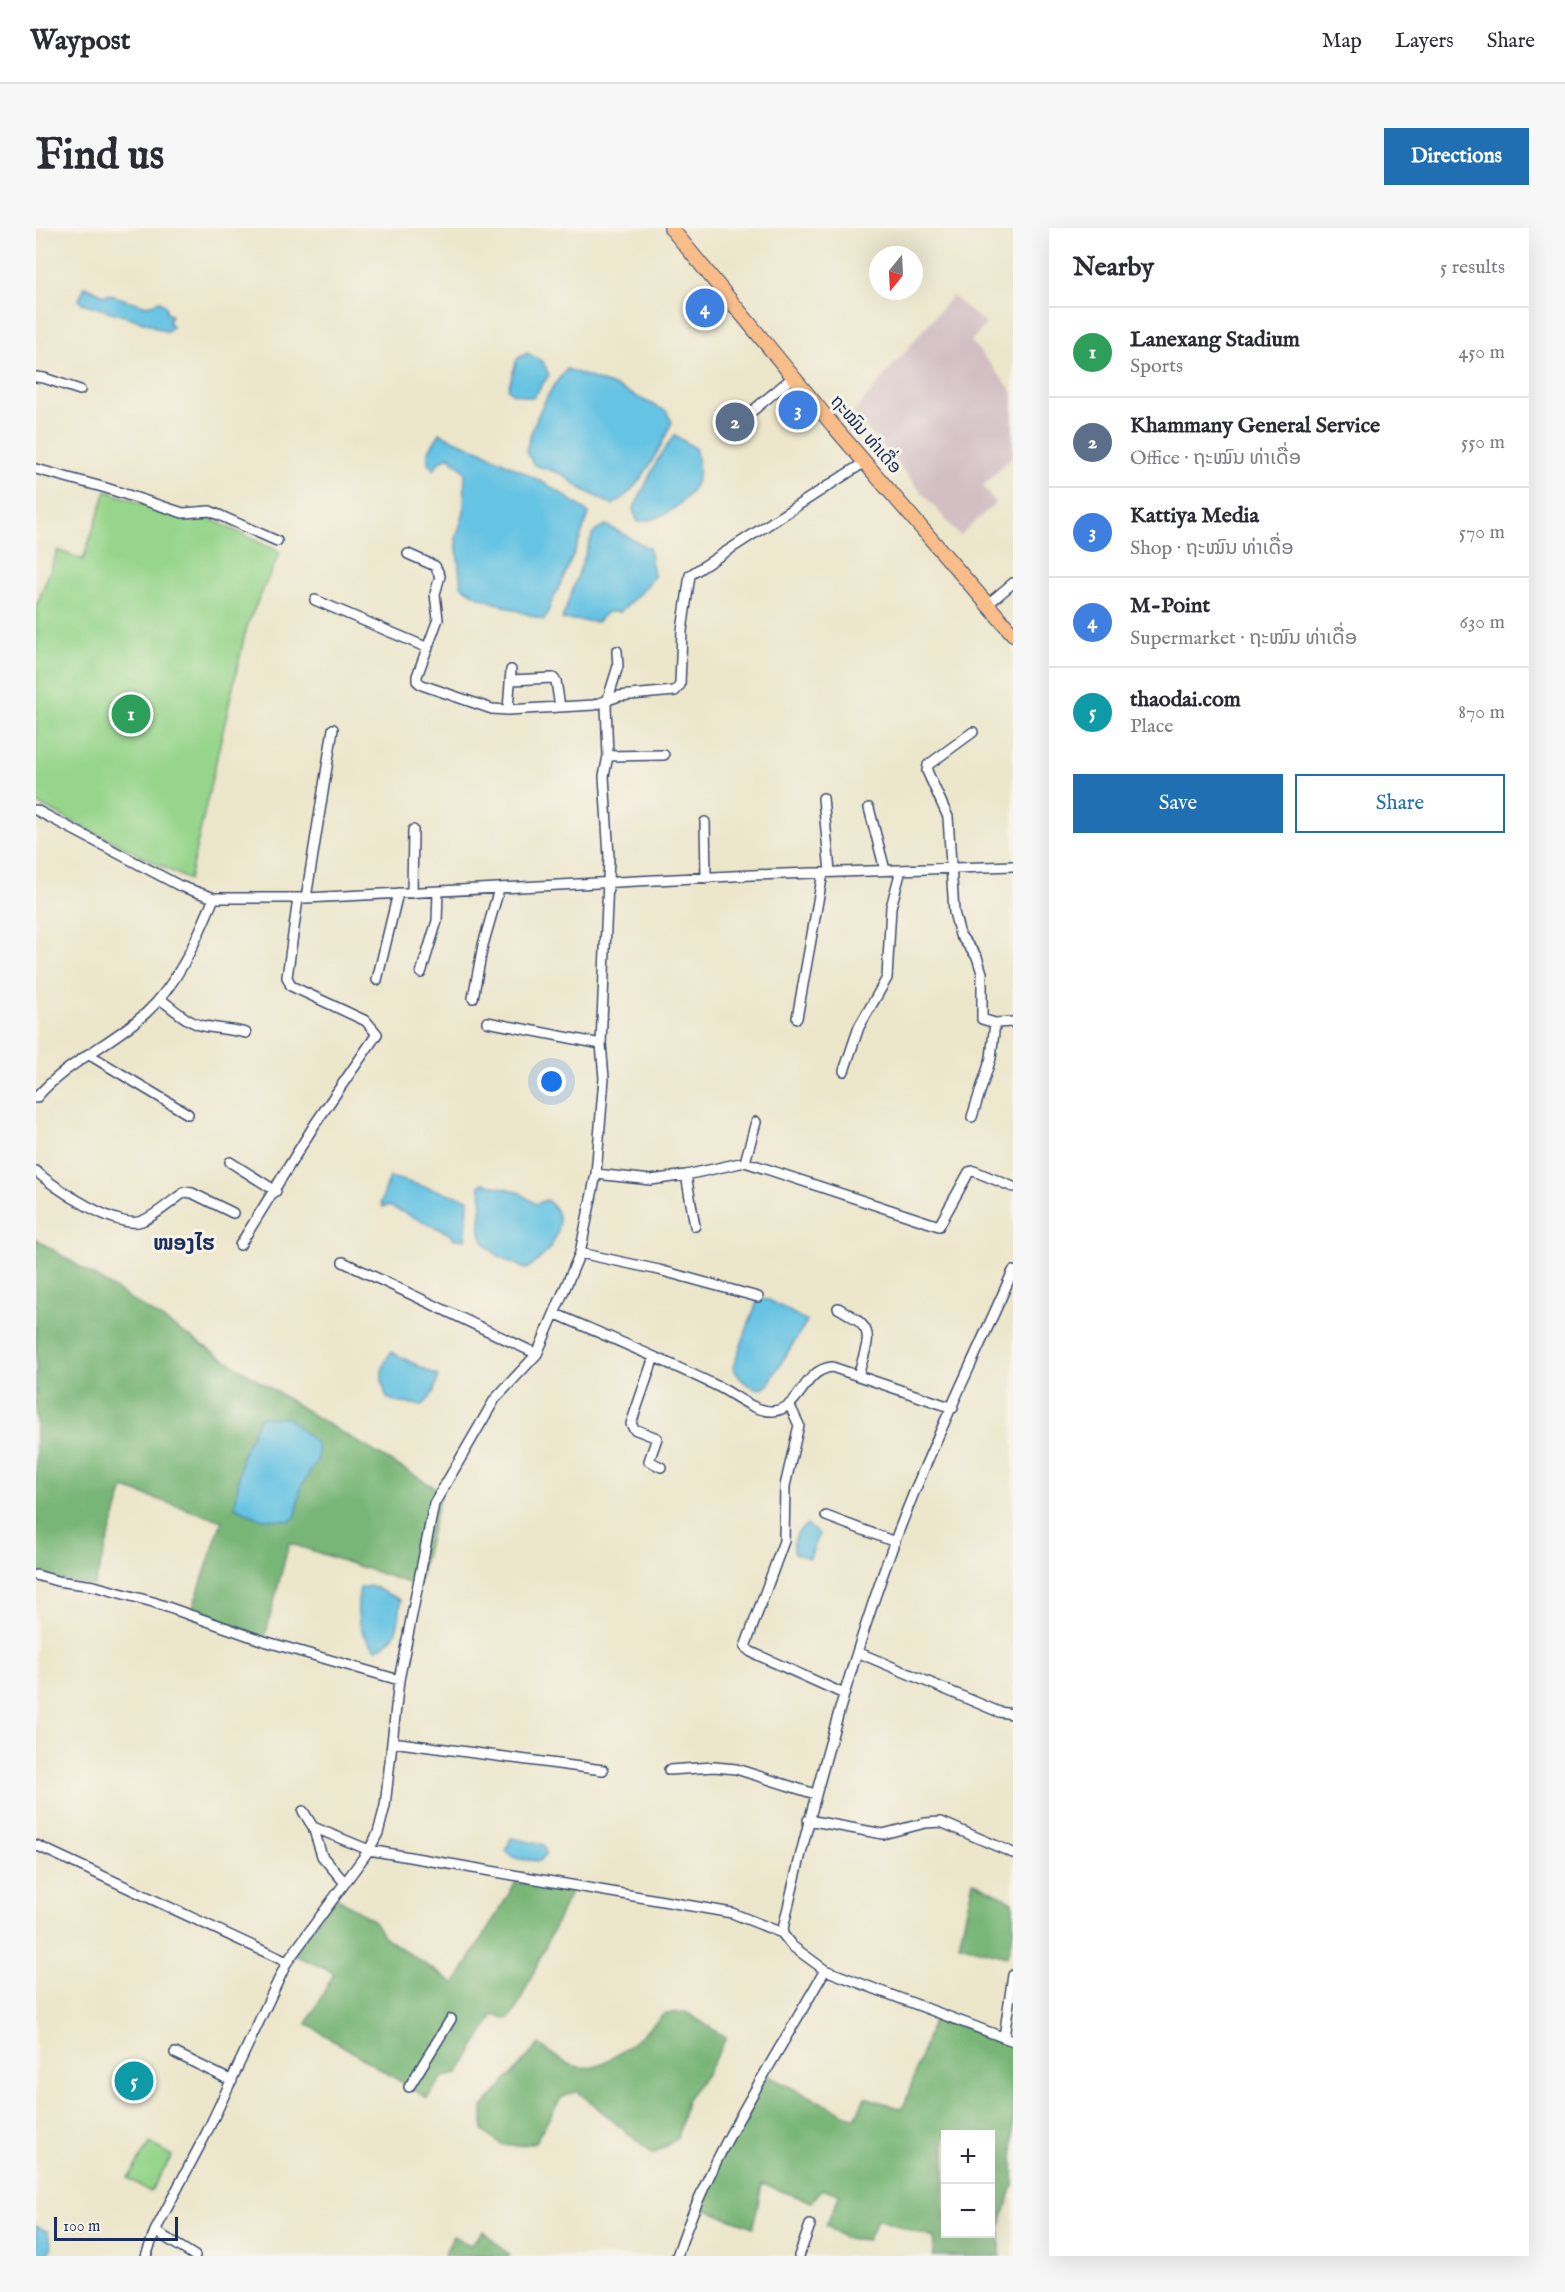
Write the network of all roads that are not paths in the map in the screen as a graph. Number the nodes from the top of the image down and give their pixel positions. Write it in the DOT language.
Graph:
graph roads {
  1 [pos="671,228"];
  2 [pos="36,377"];
  3 [pos="793,377"];
  4 [pos="80,390"];
  5 [pos="744,418"];
  6 [pos="865,462"];
  7 [pos="36,469"];
  8 [pos="277,541"];
  9 [pos="408,554"];
  10 [pos="1013,584"];
  11 [pos="315,600"];
  12 [pos="988,604"];
  13 [pos="1013,634"];
  14 [pos="428,648"];
  15 [pos="617,651"];
  16 [pos="607,701"];
  17 [pos="560,707"];
  18 [pos="508,710"];
  19 [pos="333,729"];
  20 [pos="973,732"];
  21 [pos="664,755"];
  22 [pos="608,756"];
  23 [pos="822,798"];
  24 [pos="869,808"];
  25 [pos="36,810"];
  26 [pos="705,822"];
  27 [pos="413,830"];
  28 [pos="1013,866"];
  29 [pos="949,869"];
  30 [pos="885,870"];
  31 [pos="901,870"];
  32 [pos="827,873"];
  33 [pos="706,878"];
  34 [pos="609,883"];
  35 [pos="500,889"];
  36 [pos="438,892"];
  37 [pos="399,893"];
  38 [pos="412,893"];
  39 [pos="214,898"];
  40 [pos="302,899"];
  41 [pos="421,973"];
  42 [pos="377,980"];
  43 [pos="473,998"];
  44 [pos="160,999"];
  45 [pos="797,1018"];
  46 [pos="487,1022"];
  47 [pos="1013,1022"];
  48 [pos="995,1023"];
  49 [pos="246,1033"];
  50 [pos="601,1044"];
  51 [pos="88,1054"];
  52 [pos="844,1071"];
  53 [pos="36,1098"];
  54 [pos="188,1114"];
  55 [pos="972,1118"];
  56 [pos="756,1122"];
  57 [pos="230,1162"];
  58 [pos="745,1162"];
  59 [pos="36,1171"];
  60 [pos="596,1174"];
  61 [pos="686,1175"];
  62 [pos="1013,1187"];
  63 [pos="276,1191"];
  64 [pos="233,1213"];
  65 [pos="695,1226"];
  66 [pos="240,1245"];
  67 [pos="580,1253"];
  68 [pos="343,1262"];
  69 [pos="1013,1271"];
  70 [pos="758,1297"];
  71 [pos="838,1308"];
  72 [pos="556,1314"];
  73 [pos="537,1354"];
  74 [pos="654,1357"];
  75 [pos="858,1376"];
  76 [pos="790,1406"];
  77 [pos="953,1408"];
  78 [pos="661,1467"];
  79 [pos="826,1516"];
  80 [pos="895,1542"];
  81 [pos="36,1575"];
  82 [pos="856,1652"];
  83 [pos="399,1680"];
  84 [pos="844,1694"];
  85 [pos="1013,1714"];
  86 [pos="392,1742"];
  87 [pos="603,1770"];
  88 [pos="669,1770"];
  89 [pos="815,1794"];
  90 [pos="303,1811"];
  91 [pos="808,1820"];
  92 [pos="313,1827"];
  93 [pos="36,1845"];
  94 [pos="369,1850"];
  95 [pos="1013,1852"];
  96 [pos="345,1883"];
  97 [pos="782,1933"];
  98 [pos="287,1962"];
  99 [pos="825,1970"];
  100 [pos="1013,1975"];
  101 [pos="451,2019"];
  102 [pos="1008,2039"];
  103 [pos="175,2053"];
  104 [pos="232,2081"];
  105 [pos="409,2087"];
  106 [pos="810,2224"];
  107 [pos="155,2231"];
  108 [pos="146,2256"];
  109 [pos="195,2256"];
  110 [pos="677,2256"];
  111 [pos="799,2256"];
  1 -- 3 [label="main road, ຖະໝົນ ທ່າເດື່ອ"];
  2 -- 4 [label="street"];
  3 -- 5 [label="street"];
  3 -- 6 [label="main road, ຖະໝົນ ທ່າເດື່ອ"];
  6 -- 12 [label="main road, ຖະໝົນ ທ່າເດື່ອ"];
  6 -- 16 [label="street"];
  7 -- 8 [label="street"];
  9 -- 14 [label="street"];
  10 -- 12 [label="street"];
  11 -- 14 [label="street"];
  12 -- 13 [label="main road, ຖະໝົນ ທ່າເດື່ອ"];
  14 -- 18 [label="street"];
  15 -- 16 [label="street"];
  16 -- 17 [label="street"];
  16 -- 22 [label="street"];
  17 -- 18 [label="street"];
  17 -- 18 [label="street"];
  19 -- 40 [label="street"];
  20 -- 29 [label="street"];
  21 -- 22 [label="street"];
  22 -- 34 [label="street"];
  23 -- 32 [label="street"];
  24 -- 30 [label="street"];
  25 -- 39 [label="street"];
  26 -- 33 [label="street"];
  27 -- 38 [label="street"];
  28 -- 29 [label="street"];
  29 -- 31 [label="street"];
  29 -- 48 [label="street"];
  30 -- 31 [label="street"];
  30 -- 32 [label="street"];
  31 -- 52 [label="street"];
  32 -- 33 [label="street"];
  32 -- 45 [label="street"];
  33 -- 34 [label="street"];
  34 -- 35 [label="street"];
  34 -- 50 [label="street"];
  35 -- 36 [label="street"];
  35 -- 43 [label="street"];
  36 -- 38 [label="street"];
  36 -- 41 [label="street"];
  37 -- 38 [label="street"];
  37 -- 40 [label="street"];
  37 -- 42 [label="street"];
  39 -- 40 [label="street"];
  39 -- 44 [label="street"];
  40 -- 63 [label="street"];
  44 -- 49 [label="street"];
  44 -- 51 [label="street"];
  46 -- 50 [label="street"];
  47 -- 48 [label="street"];
  48 -- 55 [label="street"];
  50 -- 60 [label="street"];
  51 -- 53 [label="street"];
  51 -- 54 [label="street"];
  56 -- 58 [label="street"];
  57 -- 63 [label="street"];
  58 -- 61 [label="street"];
  58 -- 62 [label="street"];
  59 -- 64 [label="street"];
  60 -- 61 [label="street"];
  60 -- 67 [label="street"];
  61 -- 65 [label="street"];
  63 -- 66 [label="street"];
  67 -- 70 [label="street"];
  67 -- 72 [label="street"];
  68 -- 73 [label="street"];
  69 -- 77 [label="street"];
  71 -- 75 [label="street"];
  72 -- 73 [label="street"];
  72 -- 74 [label="street"];
  73 -- 83 [label="street"];
  74 -- 76 [label="street"];
  74 -- 78 [label="street"];
  75 -- 76 [label="street"];
  75 -- 77 [label="street"];
  76 -- 84 [label="street"];
  77 -- 80 [label="street"];
  79 -- 80 [label="street"];
  80 -- 82 [label="street"];
  81 -- 83 [label="street"];
  82 -- 84 [label="street"];
  82 -- 85 [label="street"];
  83 -- 86 [label="street"];
  84 -- 89 [label="street"];
  86 -- 87 [label="street"];
  86 -- 94 [label="street"];
  88 -- 89 [label="street"];
  89 -- 91 [label="street"];
  90 -- 92 [label="street"];
  91 -- 95 [label="street"];
  91 -- 97 [label="street"];
  92 -- 94 [label="street"];
  92 -- 96 [label="street"];
  93 -- 98 [label="street"];
  94 -- 96 [label="street"];
  94 -- 97 [label="street"];
  96 -- 98 [label="street"];
  97 -- 99 [label="street"];
  98 -- 104 [label="street"];
  99 -- 102 [label="street"];
  99 -- 110 [label="street"];
  100 -- 102 [label="street"];
  101 -- 105 [label="street"];
  103 -- 104 [label="street"];
  104 -- 107 [label="street"];
  106 -- 111 [label="street"];
  107 -- 108 [label="street"];
  107 -- 109 [label="street"];
}
